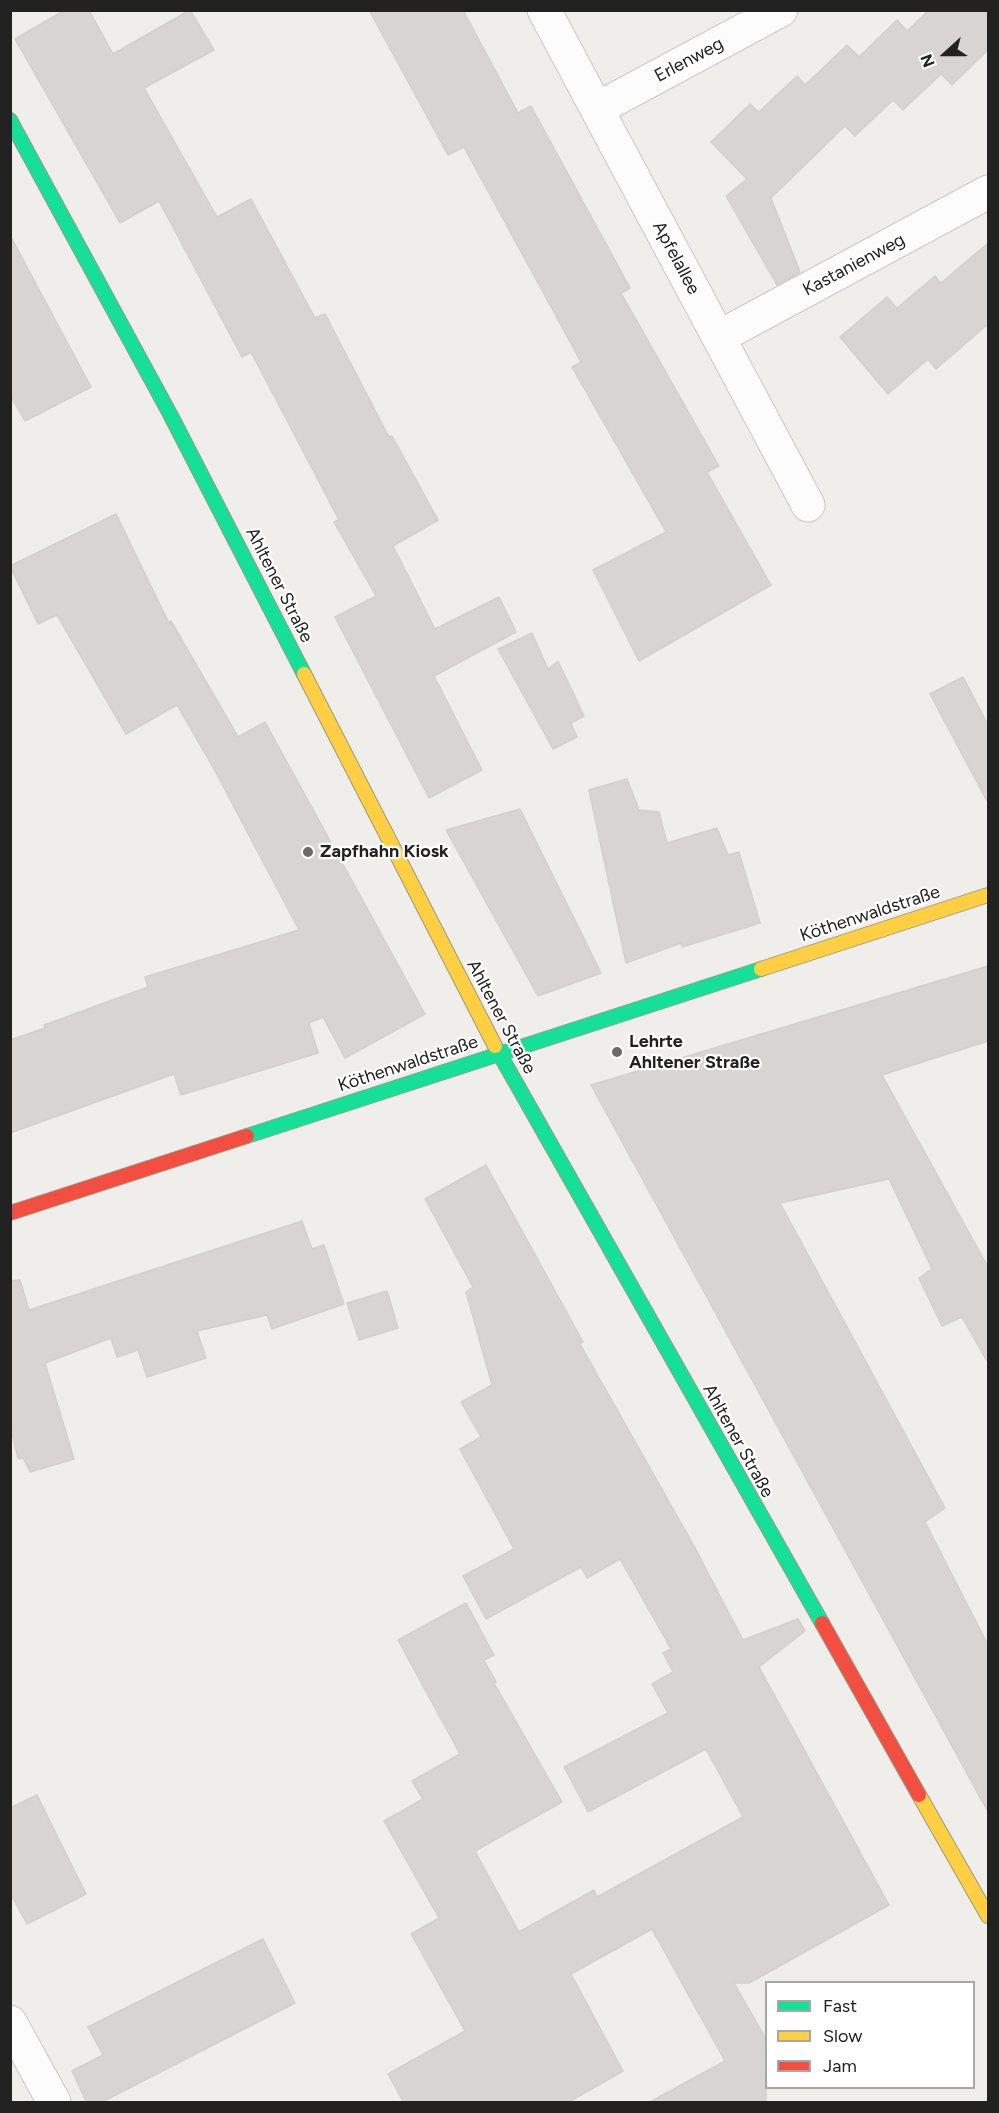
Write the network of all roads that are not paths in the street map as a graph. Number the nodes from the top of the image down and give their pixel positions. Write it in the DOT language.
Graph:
graph roads {
  1 [pos="544,10"];
  2 [pos="781,10"];
  3 [pos="597,110"];
  4 [pos="10,120"];
  5 [pos="988,192"];
  6 [pos="719,337"];
  7 [pos="808,505"];
  8 [pos="988,895"];
  9 [pos="499,1054"];
  10 [pos="10,1213"];
  11 [pos="988,1916"];
  12 [pos="10,2022"];
  13 [pos="54,2103"];
  1 -- 3 [label="street, Apfelallee"];
  2 -- 3 [label="street, Erlenweg"];
  3 -- 6 [label="street, Apfelallee"];
  4 -- 9 [label="main road, Ahltener Straße"];
  5 -- 6 [label="street, Kastanienweg"];
  6 -- 7 [label="street, Apfelallee"];
  8 -- 9 [label="main road, Köthenwaldstraße"];
  9 -- 10 [label="main road, Köthenwaldstraße"];
  9 -- 11 [label="main road, Ahltener Straße"];
  12 -- 13 [label="street"];
}
